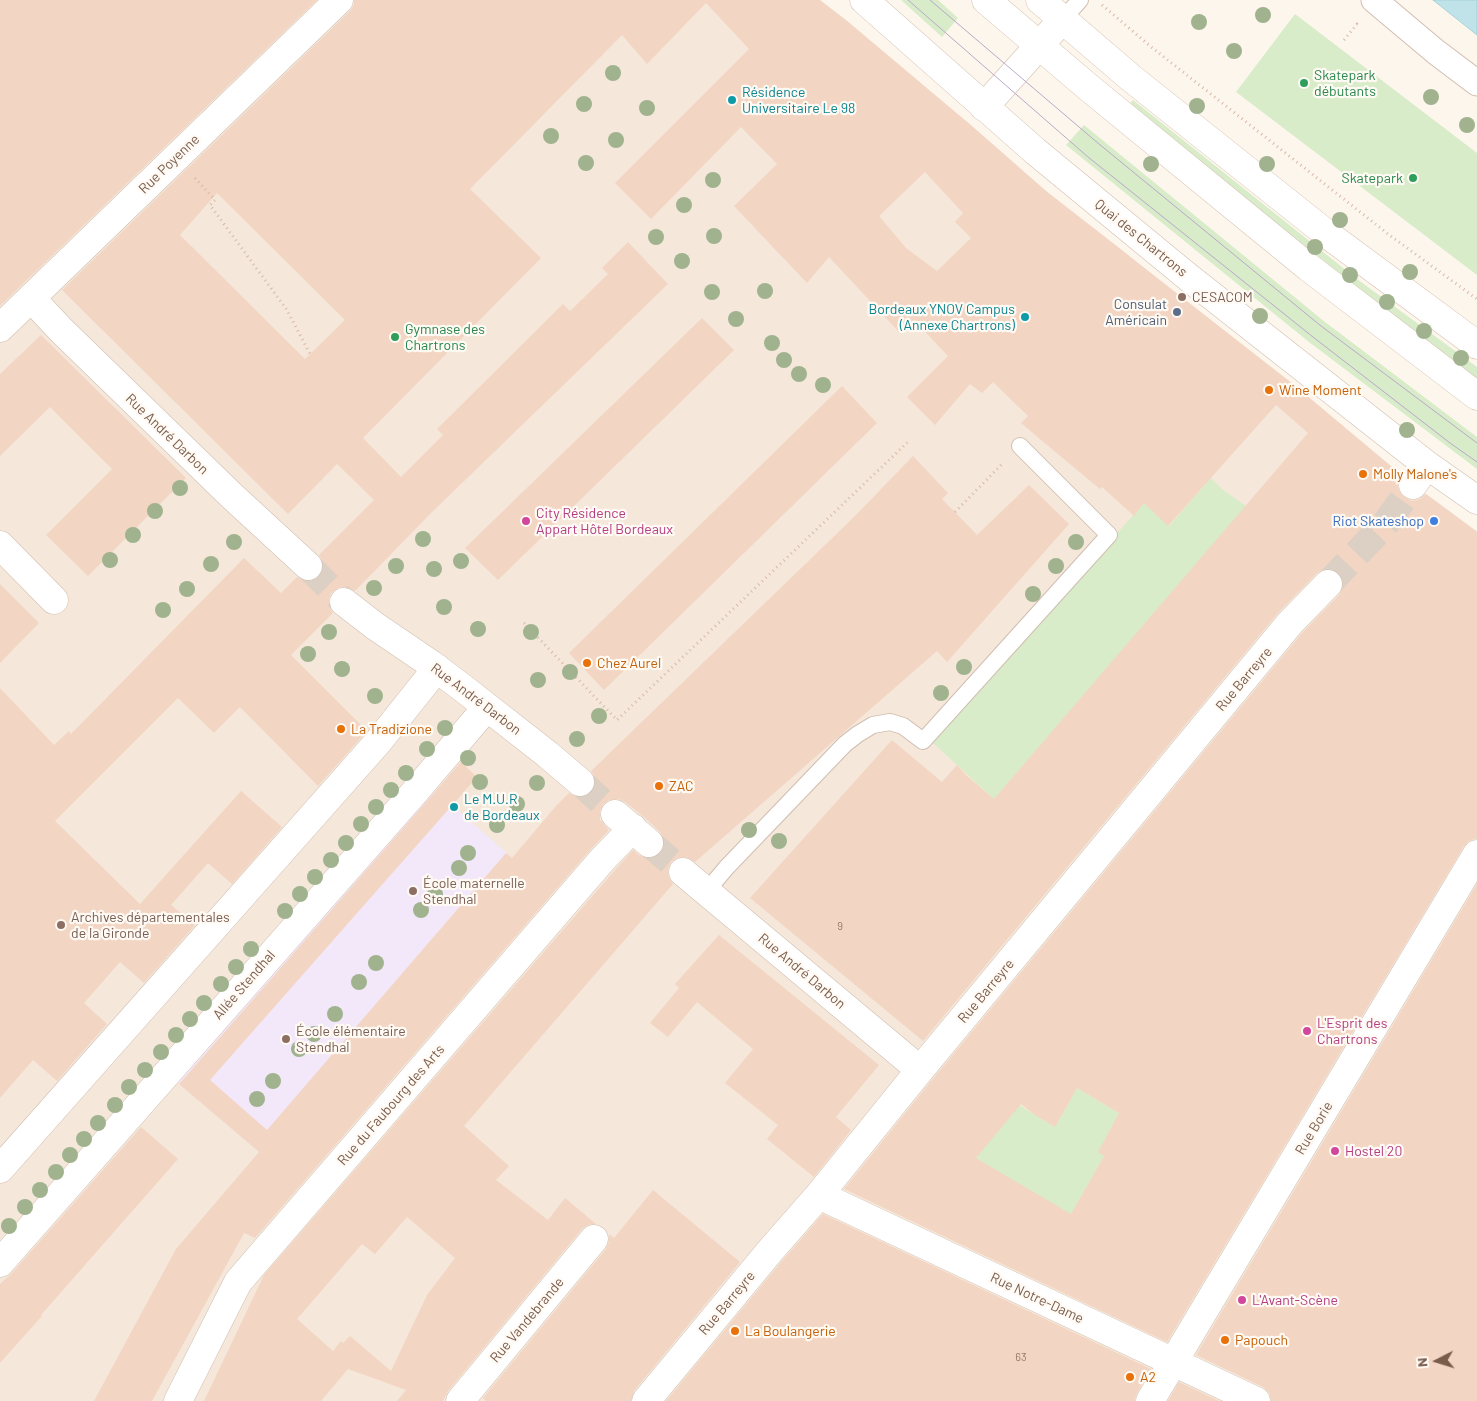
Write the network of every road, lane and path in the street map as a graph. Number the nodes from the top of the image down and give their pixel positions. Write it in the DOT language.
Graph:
graph roads {
  1 [pos="339,0"];
  2 [pos="864,0"];
  3 [pos="986,0"];
  4 [pos="1040,0"];
  5 [pos="1097,0"];
  6 [pos="1374,0"];
  7 [pos="1071,10"];
  8 [pos="1039,45"];
  9 [pos="1477,83"];
  10 [pos="984,107"];
  11 [pos="176,157"];
  12 [pos="31,298"];
  13 [pos="1477,299"];
  14 [pos="0,328"];
  15 [pos="1477,345"];
  16 [pos="310,354"];
  17 [pos="1477,396"];
  18 [pos="910,441"];
  19 [pos="1020,446"];
  20 [pos="1477,500"];
  21 [pos="955,512"];
  22 [pos="0,545"];
  23 [pos="308,566"];
  24 [pos="1328,584"];
  25 [pos="54,600"];
  26 [pos="344,602"];
  27 [pos="524,623"];
  28 [pos="437,668"];
  29 [pos="487,707"];
  30 [pos="580,782"];
  31 [pos="632,829"];
  32 [pos="1477,854"];
  33 [pos="683,872"];
  34 [pos="706,892"];
  35 [pos="920,1070"];
  36 [pos="0,1169"];
  37 [pos="819,1196"];
  38 [pos="594,1239"];
  39 [pos="0,1263"];
  40 [pos="1174,1362"];
  41 [pos="468,1398"];
  42 [pos="178,1401"];
  43 [pos="646,1401"];
  44 [pos="1150,1401"];
  45 [pos="1256,1401"];
  1 -- 11 [label="street, Rue Poyenne"];
  2 -- 10 [label="street, Quai des Chartrons"];
  3 -- 8 [label="street"];
  4 -- 7 [label="street"];
  5 -- 13 [label="path"];
  6 -- 9 [label="street"];
  7 -- 8 [label="street"];
  7 -- 15 [label="street"];
  8 -- 10 [label="street"];
  8 -- 17 [label="street"];
  10 -- 20 [label="street, Quai des Chartrons"];
  11 -- 12 [label="street, Rue Poyenne"];
  11 -- 16 [label="path"];
  12 -- 14 [label="street, Rue Poyenne"];
  12 -- 23 [label="street, Rue André Darbon"];
  18 -- 27 [label="path"];
  19 -- 21 [label="path"];
  19 -- 34 [label="lane"];
  22 -- 25 [label="street"];
  24 -- 35 [label="street, Rue Barreyre"];
  26 -- 28 [label="street, Rue André Darbon"];
  28 -- 29 [label="street, Rue André Darbon"];
  28 -- 36 [label="street"];
  29 -- 30 [label="street, Rue André Darbon"];
  29 -- 39 [label="street, Allée Stendhal"];
  31 -- 42 [label="street, Rue du Faubourg des Arts"];
  32 -- 40 [label="street, Rue Borie"];
  33 -- 34 [label="street, Rue André Darbon"];
  34 -- 35 [label="street, Rue André Darbon"];
  35 -- 37 [label="street, Rue Barreyre"];
  37 -- 40 [label="street, Rue Notre-Dame"];
  37 -- 43 [label="street, Rue Barreyre"];
  38 -- 41 [label="street, Rue Vandebrande"];
  40 -- 44 [label="street, Rue Borie"];
  40 -- 45 [label="street, Rue Notre-Dame"];
}
